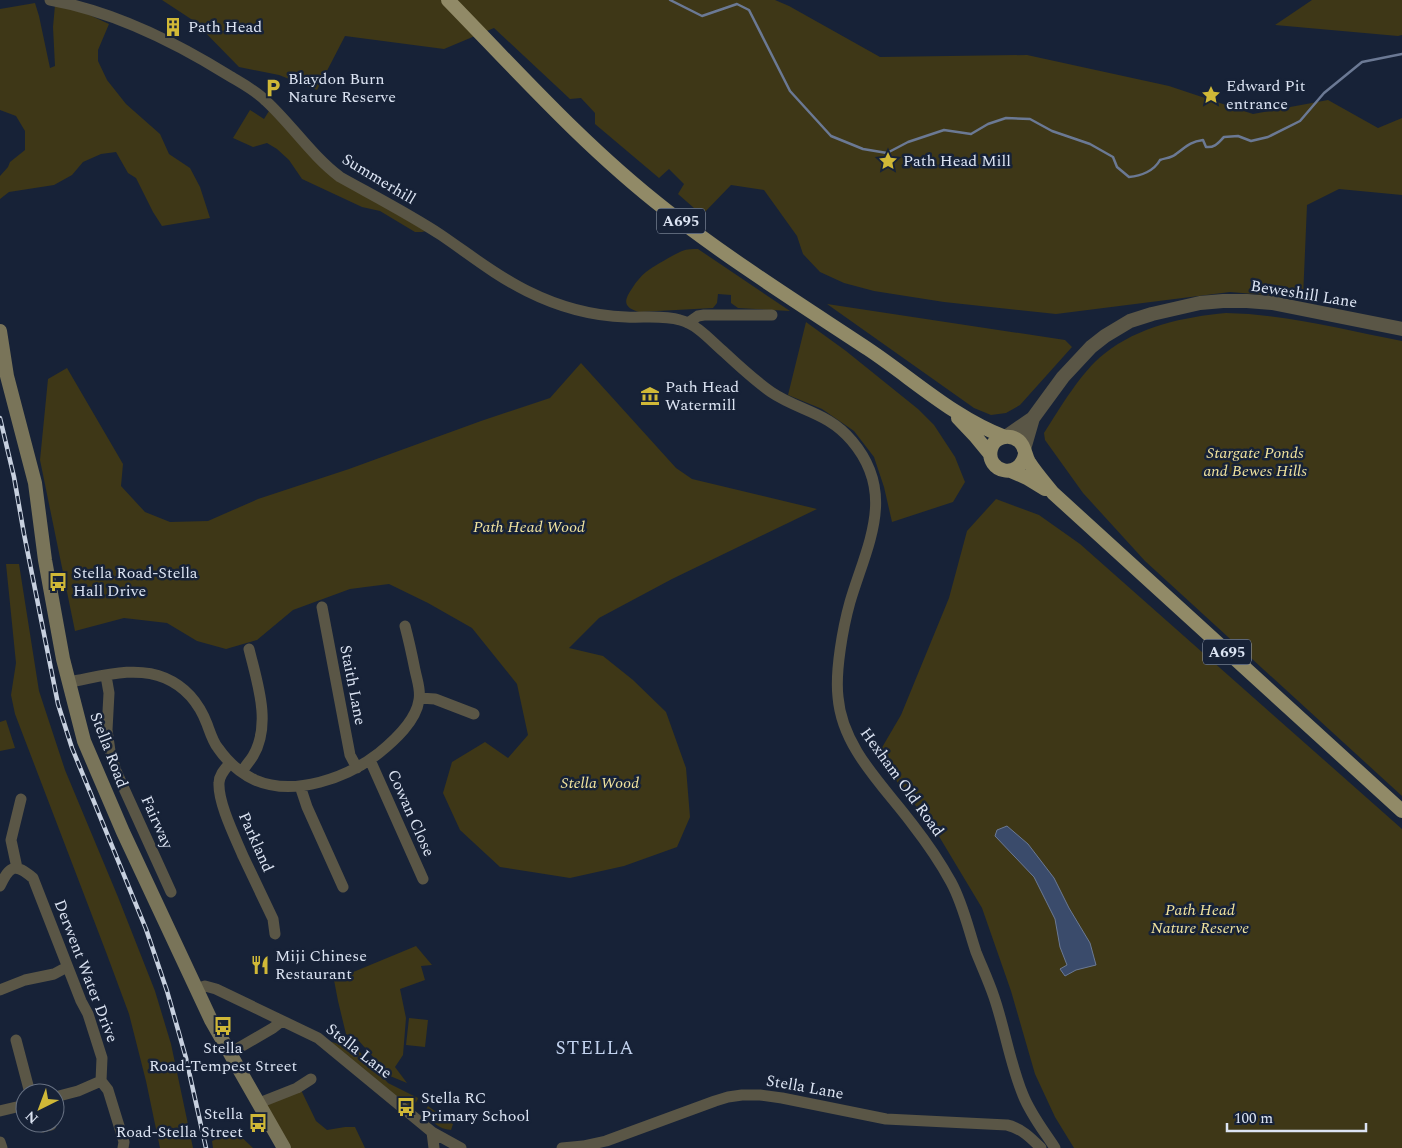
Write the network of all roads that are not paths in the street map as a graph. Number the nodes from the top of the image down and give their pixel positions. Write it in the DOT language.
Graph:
graph roads {
  1 [pos="50,0"];
  2 [pos="448,0"];
  3 [pos="772,315"];
  4 [pos="688,323"];
  5 [pos="1402,329"];
  6 [pos="0,331"];
  7 [pos="945,405"];
  8 [pos="1033,418"];
  9 [pos="1006,437"];
  10 [pos="1025,452"];
  11 [pos="990,454"];
  12 [pos="1011,471"];
  13 [pos="1052,493"];
  14 [pos="322,607"];
  15 [pos="405,626"];
  16 [pos="249,649"];
  17 [pos="106,676"];
  18 [pos="69,682"];
  19 [pos="420,698"];
  20 [pos="474,714"];
  21 [pos="370,760"];
  22 [pos="230,763"];
  23 [pos="357,768"];
  24 [pos="242,772"];
  25 [pos="300,786"];
  26 [pos="21,799"];
  27 [pos="1402,811"];
  28 [pos="17,868"];
  29 [pos="424,879"];
  30 [pos="0,886"];
  31 [pos="343,887"];
  32 [pos="171,892"];
  33 [pos="275,934"];
  34 [pos="67,967"];
  35 [pos="196,989"];
  36 [pos="0,990"];
  37 [pos="282,1021"];
  38 [pos="16,1040"];
  39 [pos="230,1053"];
  40 [pos="311,1079"];
  41 [pos="101,1082"];
  42 [pos="27,1083"];
  43 [pos="65,1094"];
  44 [pos="259,1104"];
  45 [pos="15,1107"];
  46 [pos="0,1111"];
  47 [pos="1033,1115"];
  48 [pos="1021,1131"];
  49 [pos="432,1132"];
  50 [pos="0,1142"];
  51 [pos="2,1148"];
  52 [pos="124,1148"];
  53 [pos="284,1148"];
  54 [pos="434,1148"];
  55 [pos="460,1148"];
  56 [pos="562,1148"];
  57 [pos="1041,1148"];
  58 [pos="1055,1148"];
  1 -- 4 [label="street, Summerhill"];
  2 -- 7 [label="main road, A695"];
  3 -- 4 [label="street"];
  4 -- 47 [label="street, Hexham Old Road"];
  5 -- 8 [label="street, Beweshill Lane"];
  6 -- 18 [label="main road, Stella Road"];
  7 -- 9 [label="main road, A695"];
  7 -- 11 [label="main road, A695"];
  8 -- 9 [label="street, Beweshill Lane"];
  8 -- 10 [label="street, Beweshill Lane"];
  9 -- 10 [label="main road, A695"];
  9 -- 11 [label="main road"];
  10 -- 12 [label="main road"];
  10 -- 13 [label="main road, A695"];
  11 -- 12 [label="main road, A695"];
  12 -- 13 [label="main road, A695"];
  13 -- 27 [label="main road, A695"];
  14 -- 23 [label="street, Staith Lane"];
  15 -- 19 [label="street"];
  16 -- 24 [label="street"];
  17 -- 18 [label="street"];
  17 -- 22 [label="street"];
  17 -- 32 [label="street, Fairway"];
  18 -- 35 [label="main road, Stella Road"];
  19 -- 20 [label="street"];
  19 -- 21 [label="street"];
  21 -- 23 [label="street"];
  21 -- 29 [label="street, Cowan Close"];
  22 -- 24 [label="street"];
  22 -- 33 [label="street, Parkland"];
  23 -- 25 [label="street"];
  24 -- 25 [label="street"];
  25 -- 31 [label="street"];
  26 -- 28 [label="street"];
  28 -- 30 [label="street"];
  28 -- 34 [label="street, Derwent Water Drive"];
  34 -- 36 [label="street"];
  34 -- 41 [label="street, Derwent Water Drive"];
  35 -- 37 [label="street, Stella Lane"];
  35 -- 39 [label="main road, Stella Road"];
  37 -- 39 [label="street"];
  37 -- 49 [label="street, Stella Lane"];
  38 -- 42 [label="street"];
  39 -- 44 [label="main road, Stella Road"];
  40 -- 44 [label="street"];
  41 -- 43 [label="street"];
  41 -- 52 [label="street, Derwent Water Drive"];
  44 -- 53 [label="main road, Stella Road"];
  45 -- 46 [label="street"];
  47 -- 48 [label="street"];
  47 -- 58 [label="street, Hexham Old Road"];
  48 -- 56 [label="street, Stella Lane"];
  48 -- 57 [label="street, Stella Lane"];
  49 -- 54 [label="street"];
  49 -- 55 [label="street, Stella Lane"];
  50 -- 51 [label="street"];
}
